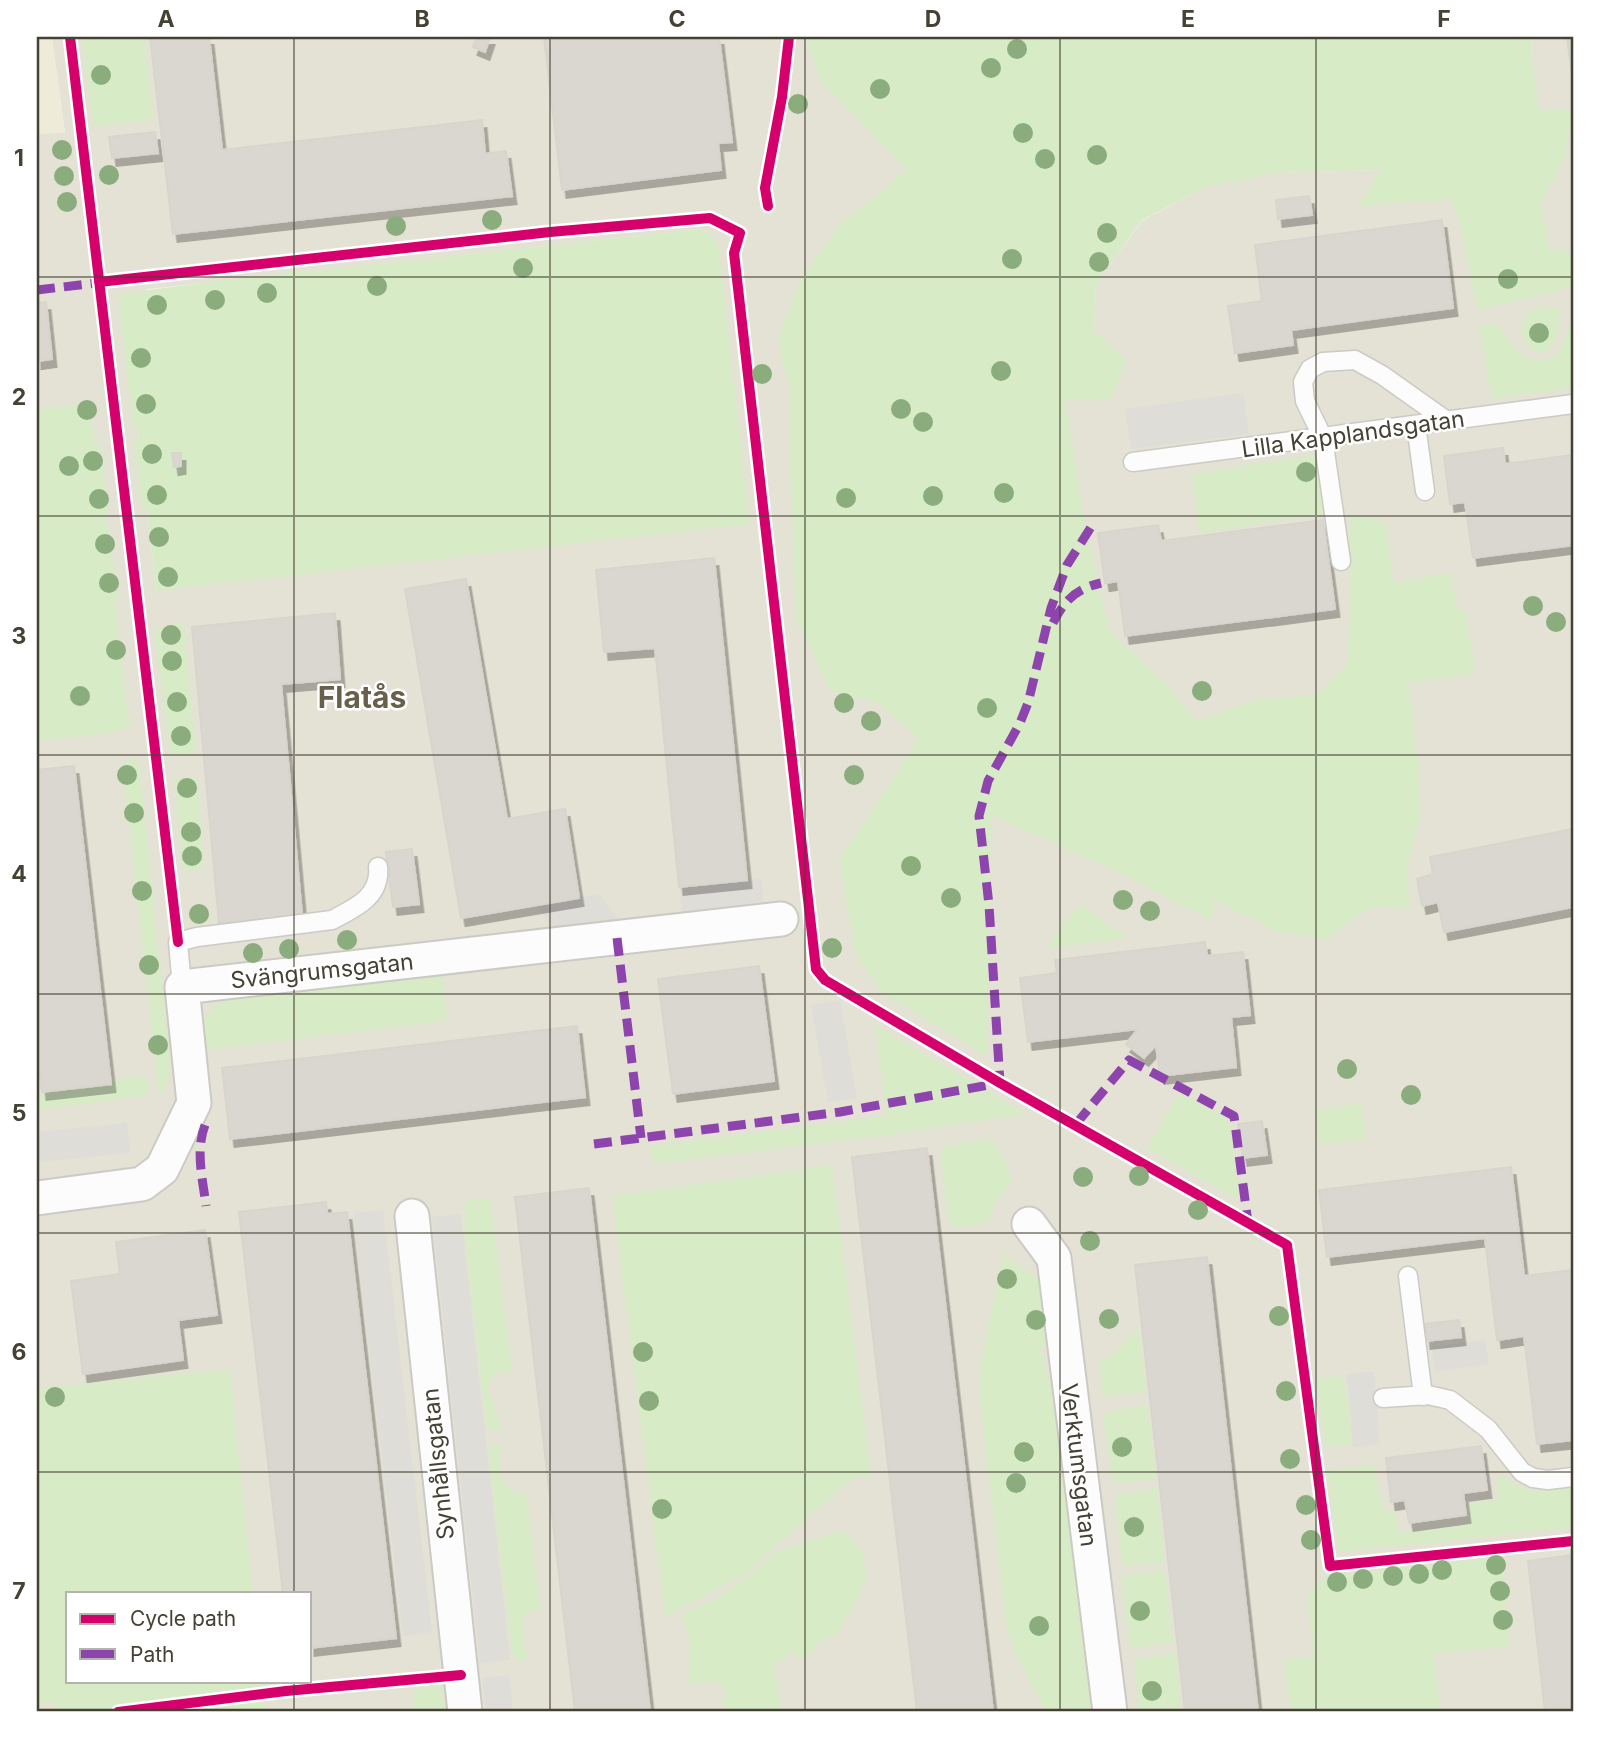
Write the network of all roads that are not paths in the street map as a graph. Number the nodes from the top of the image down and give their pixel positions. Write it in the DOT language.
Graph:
graph roads {
  1 [pos="1573,404"];
  2 [pos="1447,421"];
  3 [pos="1416,425"];
  4 [pos="1323,438"];
  5 [pos="1133,462"];
  6 [pos="1425,491"];
  7 [pos="1341,561"];
  8 [pos="378,867"];
  9 [pos="781,919"];
  10 [pos="182,987"];
  11 [pos="37,1199"];
  12 [pos="412,1216"];
  13 [pos="1029,1224"];
  14 [pos="1408,1276"];
  15 [pos="1423,1396"];
  16 [pos="1383,1398"];
  17 [pos="1573,1477"];
  18 [pos="465,1712"];
  19 [pos="1110,1712"];
  1 -- 2 [label="lane, Lilla Kapplandsgatan"];
  2 -- 3 [label="lane, Lilla Kapplandsgatan"];
  2 -- 4 [label="lane"];
  3 -- 4 [label="lane, Lilla Kapplandsgatan"];
  3 -- 6 [label="lane"];
  4 -- 5 [label="lane, Lilla Kapplandsgatan"];
  4 -- 7 [label="lane"];
  8 -- 10 [label="lane"];
  9 -- 10 [label="street, Svängrumsgatan"];
  10 -- 11 [label="street"];
  12 -- 18 [label="street, Synhållsgatan"];
  13 -- 19 [label="street, Verktumsgatan"];
  14 -- 15 [label="lane"];
  15 -- 16 [label="lane"];
  15 -- 17 [label="lane"];
}
